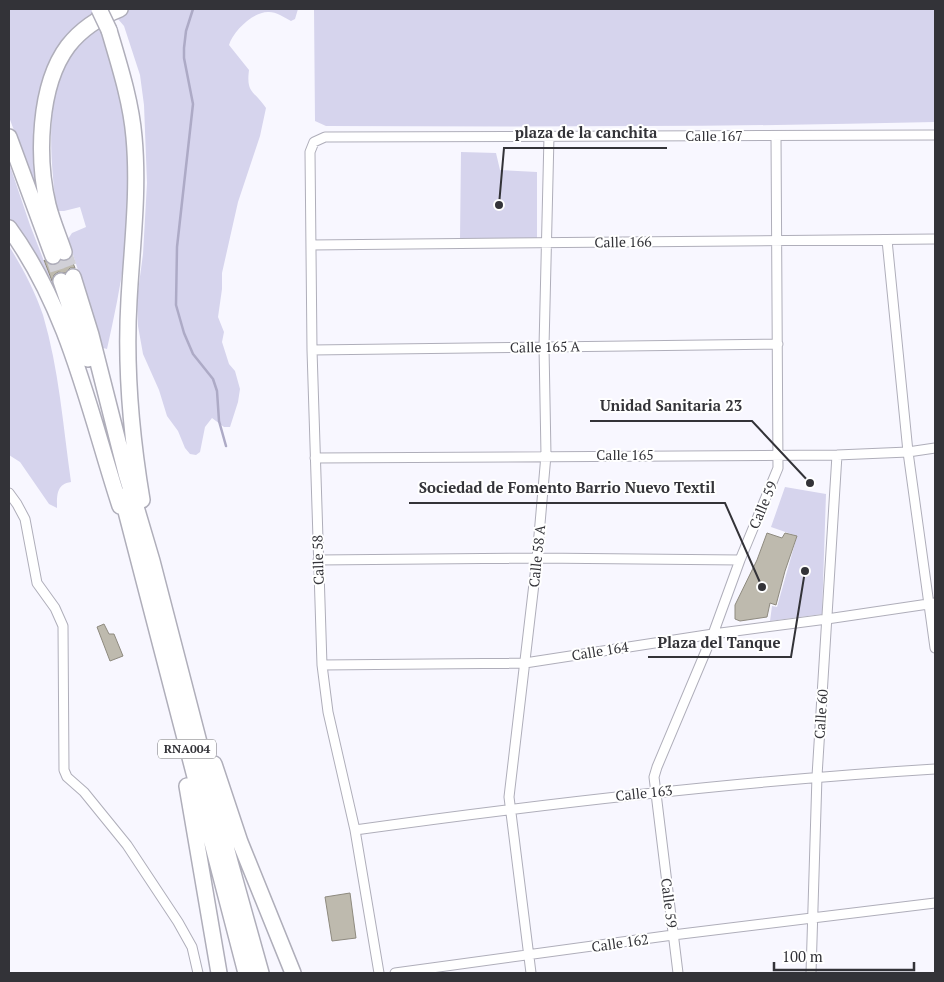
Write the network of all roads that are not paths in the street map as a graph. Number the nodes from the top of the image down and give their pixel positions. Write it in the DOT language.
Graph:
graph roads {
  1 [pos="100,9"];
  2 [pos="120,9"];
  3 [pos="935,135"];
  4 [pos="549,136"];
  5 [pos="776,136"];
  6 [pos="9,137"];
  7 [pos="314,142"];
  8 [pos="9,228"];
  9 [pos="777,239"];
  10 [pos="935,239"];
  11 [pos="887,240"];
  12 [pos="547,243"];
  13 [pos="311,245"];
  14 [pos="67,279"];
  15 [pos="778,344"];
  16 [pos="544,347"];
  17 [pos="312,350"];
  18 [pos="935,448"];
  19 [pos="908,452"];
  20 [pos="778,454"];
  21 [pos="546,455"];
  22 [pos="837,455"];
  23 [pos="315,458"];
  24 [pos="9,492"];
  25 [pos="537,558"];
  26 [pos="318,560"];
  27 [pos="740,560"];
  28 [pos="146,563"];
  29 [pos="932,603"];
  30 [pos="827,619"];
  31 [pos="156,633"];
  32 [pos="713,634"];
  33 [pos="174,642"];
  34 [pos="935,648"];
  35 [pos="525,663"];
  36 [pos="322,665"];
  37 [pos="935,769"];
  38 [pos="817,776"];
  39 [pos="655,791"];
  40 [pos="510,808"];
  41 [pos="354,830"];
  42 [pos="935,903"];
  43 [pos="813,919"];
  44 [pos="673,935"];
  45 [pos="529,955"];
  46 [pos="198,973"];
  47 [pos="219,973"];
  48 [pos="246,973"];
  49 [pos="261,973"];
  50 [pos="293,973"];
  51 [pos="380,973"];
  52 [pos="395,973"];
  53 [pos="531,973"];
  54 [pos="678,973"];
  55 [pos="811,973"];
  1 -- 28 [label="highway, bridge"];
  2 -- 6 [label="highway"];
  3 -- 5 [label="street, Calle 167"];
  4 -- 5 [label="street, Calle 167"];
  4 -- 7 [label="street, Calle 167"];
  4 -- 12 [label="street, Calle 58 A"];
  5 -- 9 [label="street, Calle 59"];
  7 -- 13 [label="street, Calle 58"];
  8 -- 28 [label="highway"];
  9 -- 11 [label="street, Calle 166"];
  9 -- 12 [label="street, Calle 166"];
  9 -- 15 [label="street, Calle 59"];
  10 -- 11 [label="street, Calle 166"];
  11 -- 19 [label="street"];
  12 -- 13 [label="street, Calle 166"];
  12 -- 16 [label="street, Calle 58 A"];
  13 -- 17 [label="street, Calle 58"];
  14 -- 28 [label="highway"];
  15 -- 16 [label="street, Calle 165 A"];
  15 -- 20 [label="street, Calle 59"];
  16 -- 17 [label="street, Calle 165 A"];
  16 -- 21 [label="street, Calle 58 A"];
  17 -- 23 [label="street, Calle 58"];
  18 -- 19 [label="street, Calle 165"];
  19 -- 22 [label="street, Calle 165"];
  19 -- 29 [label="street"];
  20 -- 21 [label="street, Calle 165"];
  20 -- 22 [label="street, Calle 165"];
  20 -- 27 [label="street, Calle 59"];
  21 -- 23 [label="street, Calle 165"];
  21 -- 25 [label="street, Calle 58 A"];
  22 -- 30 [label="street, Calle 60"];
  23 -- 26 [label="street, Calle 58"];
  24 -- 46 [label="street"];
  25 -- 26 [label="street"];
  25 -- 27 [label="street"];
  25 -- 35 [label="street, Calle 58 A"];
  26 -- 36 [label="street, Calle 58"];
  27 -- 32 [label="street, Calle 59"];
  28 -- 31 [label="highway, RNA004"];
  28 -- 33 [label="highway, RNA004"];
  29 -- 30 [label="street, Calle 164"];
  29 -- 34 [label="street"];
  30 -- 32 [label="street, Calle 164"];
  30 -- 38 [label="street, Calle 60"];
  31 -- 47 [label="highway"];
  31 -- 48 [label="highway, RNA004"];
  32 -- 35 [label="street, Calle 164"];
  32 -- 39 [label="street, Calle 59"];
  33 -- 49 [label="highway, RNA004"];
  33 -- 50 [label="highway"];
  35 -- 36 [label="street, Calle 164"];
  35 -- 40 [label="street, Calle 58 A"];
  36 -- 41 [label="street, Calle 58"];
  37 -- 38 [label="street, Calle 163"];
  38 -- 39 [label="street, Calle 163"];
  38 -- 43 [label="street, Calle 60"];
  39 -- 40 [label="street, Calle 163"];
  39 -- 44 [label="street, Calle 59"];
  40 -- 41 [label="street, Calle 163"];
  40 -- 45 [label="street, Calle 58 A"];
  41 -- 51 [label="street, Calle 58"];
  42 -- 43 [label="street, Calle 162"];
  43 -- 44 [label="street, Calle 162"];
  43 -- 55 [label="street, Calle 60"];
  44 -- 45 [label="street, Calle 162"];
  44 -- 54 [label="street, Calle 59"];
  45 -- 52 [label="street, Calle 162"];
  45 -- 53 [label="street, Calle 58 A"];
}
